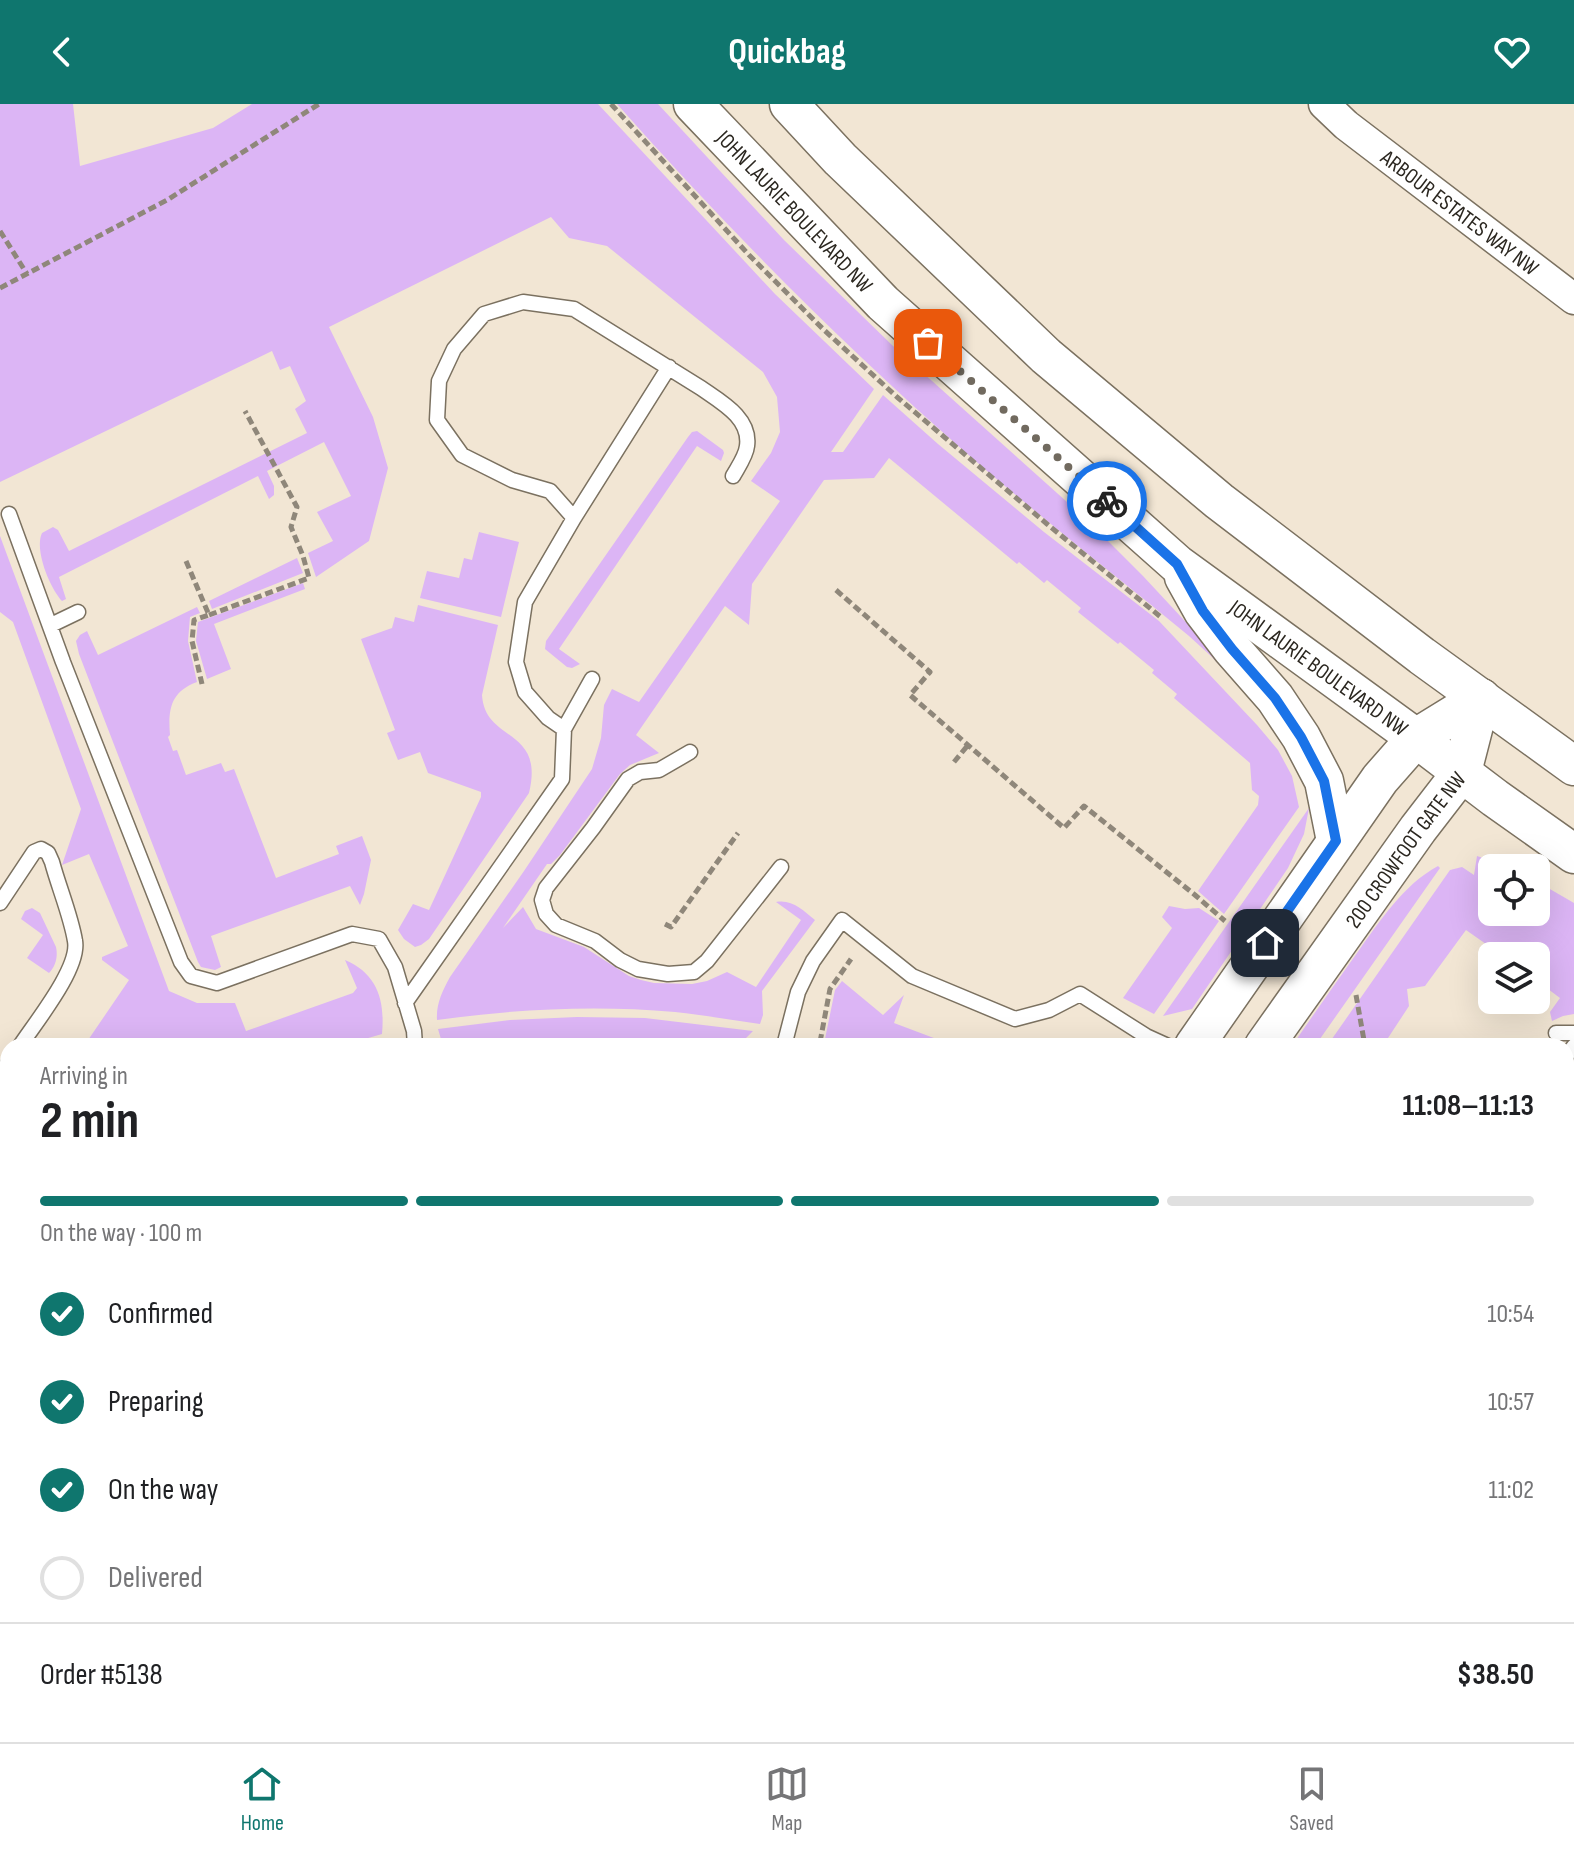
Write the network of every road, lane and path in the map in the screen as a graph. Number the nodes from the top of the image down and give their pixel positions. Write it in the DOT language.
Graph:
graph roads {
  1 [pos="319,104"];
  2 [pos="611,104"];
  3 [pos="693,104"];
  4 [pos="789,104"];
  5 [pos="1324,104"];
  6 [pos="1354,115"];
  7 [pos="0,231"];
  8 [pos="27,274"];
  9 [pos="0,288"];
  10 [pos="1574,299"];
  11 [pos="669,367"];
  12 [pos="245,411"];
  13 [pos="733,476"];
  14 [pos="9,514"];
  15 [pos="574,518"];
  16 [pos="186,561"];
  17 [pos="1177,564"];
  18 [pos="836,590"];
  19 [pos="78,612"];
  20 [pos="209,615"];
  21 [pos="51,625"];
  22 [pos="1172,625"];
  23 [pos="592,679"];
  24 [pos="202,684"];
  25 [pos="1481,698"];
  26 [pos="564,729"];
  27 [pos="1416,738"];
  28 [pos="968,745"];
  29 [pos="690,752"];
  30 [pos="954,762"];
  31 [pos="1574,766"];
  32 [pos="1462,772"];
  33 [pos="738,833"];
  34 [pos="1336,841"];
  35 [pos="1574,854"];
  36 [pos="781,867"];
  37 [pos="0,903"];
  38 [pos="1225,921"];
  39 [pos="665,924"];
  40 [pos="865,940"];
  41 [pos="1356,995"];
  42 [pos="405,1003"];
  43 [pos="1556,1033"];
  44 [pos="1574,1033"];
  45 [pos="25,1038"];
  46 [pos="414,1038"];
  47 [pos="786,1038"];
  48 [pos="821,1038"];
  49 [pos="1150,1038"];
  50 [pos="1200,1038"];
  51 [pos="1270,1038"];
  52 [pos="1364,1038"];
  1 -- 8 [label="path"];
  2 -- 22 [label="path"];
  3 -- 17 [label="street, JOHN LAURIE BOULEVARD NW"];
  4 -- 25 [label="street"];
  5 -- 6 [label="street, ARBOUR ESTATES WAY NW"];
  6 -- 10 [label="street, ARBOUR ESTATES WAY NW"];
  7 -- 8 [label="path"];
  8 -- 9 [label="path"];
  11 -- 13 [label="lane"];
  11 -- 15 [label="lane"];
  11 -- 15 [label="lane"];
  12 -- 20 [label="path"];
  14 -- 21 [label="lane"];
  15 -- 26 [label="lane"];
  16 -- 20 [label="path"];
  17 -- 27 [label="street, JOHN LAURIE BOULEVARD NW"];
  17 -- 34 [label="street"];
  18 -- 28 [label="path"];
  19 -- 21 [label="lane"];
  20 -- 24 [label="path"];
  21 -- 42 [label="lane"];
  23 -- 26 [label="lane"];
  25 -- 27 [label="street"];
  25 -- 31 [label="street"];
  25 -- 32 [label="street, 200 CROWFOOT GATE NW"];
  26 -- 42 [label="lane"];
  27 -- 32 [label="street, JOHN LAURIE BOULEVARD NW"];
  27 -- 34 [label="street"];
  28 -- 30 [label="path"];
  28 -- 38 [label="path"];
  29 -- 36 [label="lane"];
  32 -- 35 [label="street, JOHN LAURIE BOULEVARD NW"];
  32 -- 51 [label="street, 200 CROWFOOT GATE NW"];
  33 -- 39 [label="path"];
  34 -- 50 [label="street"];
  37 -- 45 [label="lane"];
  40 -- 47 [label="lane"];
  40 -- 48 [label="path"];
  40 -- 49 [label="lane"];
  41 -- 52 [label="path"];
  42 -- 46 [label="lane"];
  43 -- 44 [label="lane"];
}
